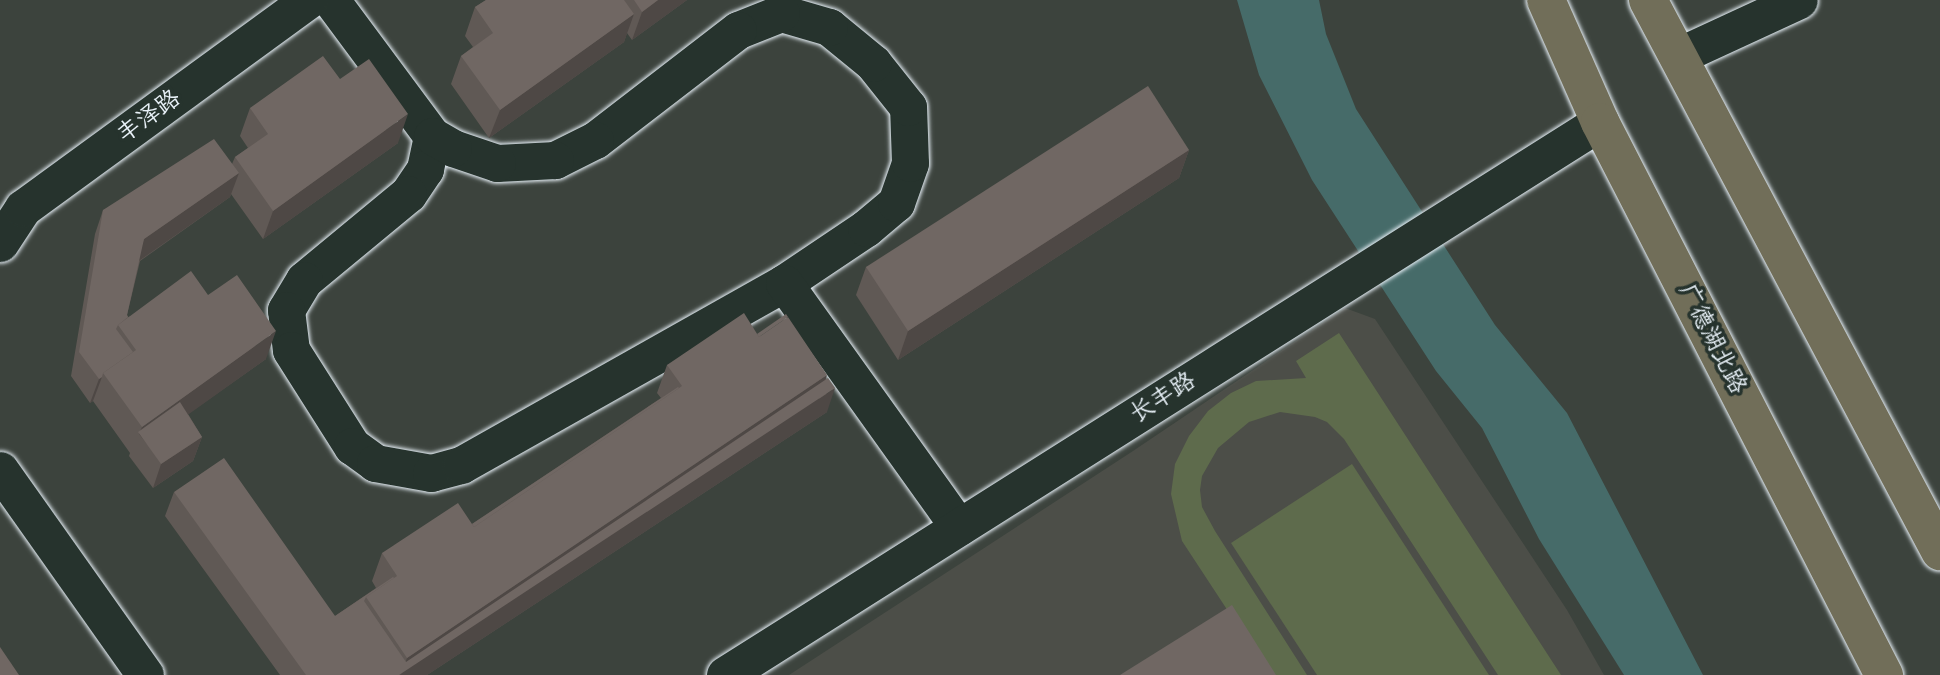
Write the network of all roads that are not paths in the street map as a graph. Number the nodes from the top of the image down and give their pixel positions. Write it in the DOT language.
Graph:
graph roads {
  1 [pos="308,0"];
  2 [pos="331,0"];
  3 [pos="1546,0"];
  4 [pos="1648,0"];
  5 [pos="1799,0"];
  6 [pos="1678,56"];
  7 [pos="1600,122"];
  8 [pos="432,136"];
  9 [pos="0,243"];
  10 [pos="783,283"];
  11 [pos="0,470"];
  12 [pos="959,527"];
  13 [pos="1940,551"];
  14 [pos="145,675"];
  15 [pos="725,675"];
  16 [pos="1884,675"];
  1 -- 9 [label="street, 丰泽路"];
  2 -- 8 [label="street"];
  3 -- 7 [label="main road, 广德湖北路"];
  4 -- 6 [label="main road"];
  5 -- 6 [label="street"];
  6 -- 13 [label="main road"];
  7 -- 12 [label="street, 长丰路"];
  7 -- 16 [label="main road, 广德湖北路"];
  8 -- 10 [label="street"];
  8 -- 10 [label="street"];
  10 -- 12 [label="street"];
  11 -- 14 [label="street"];
  12 -- 15 [label="street, 长丰路"];
}
